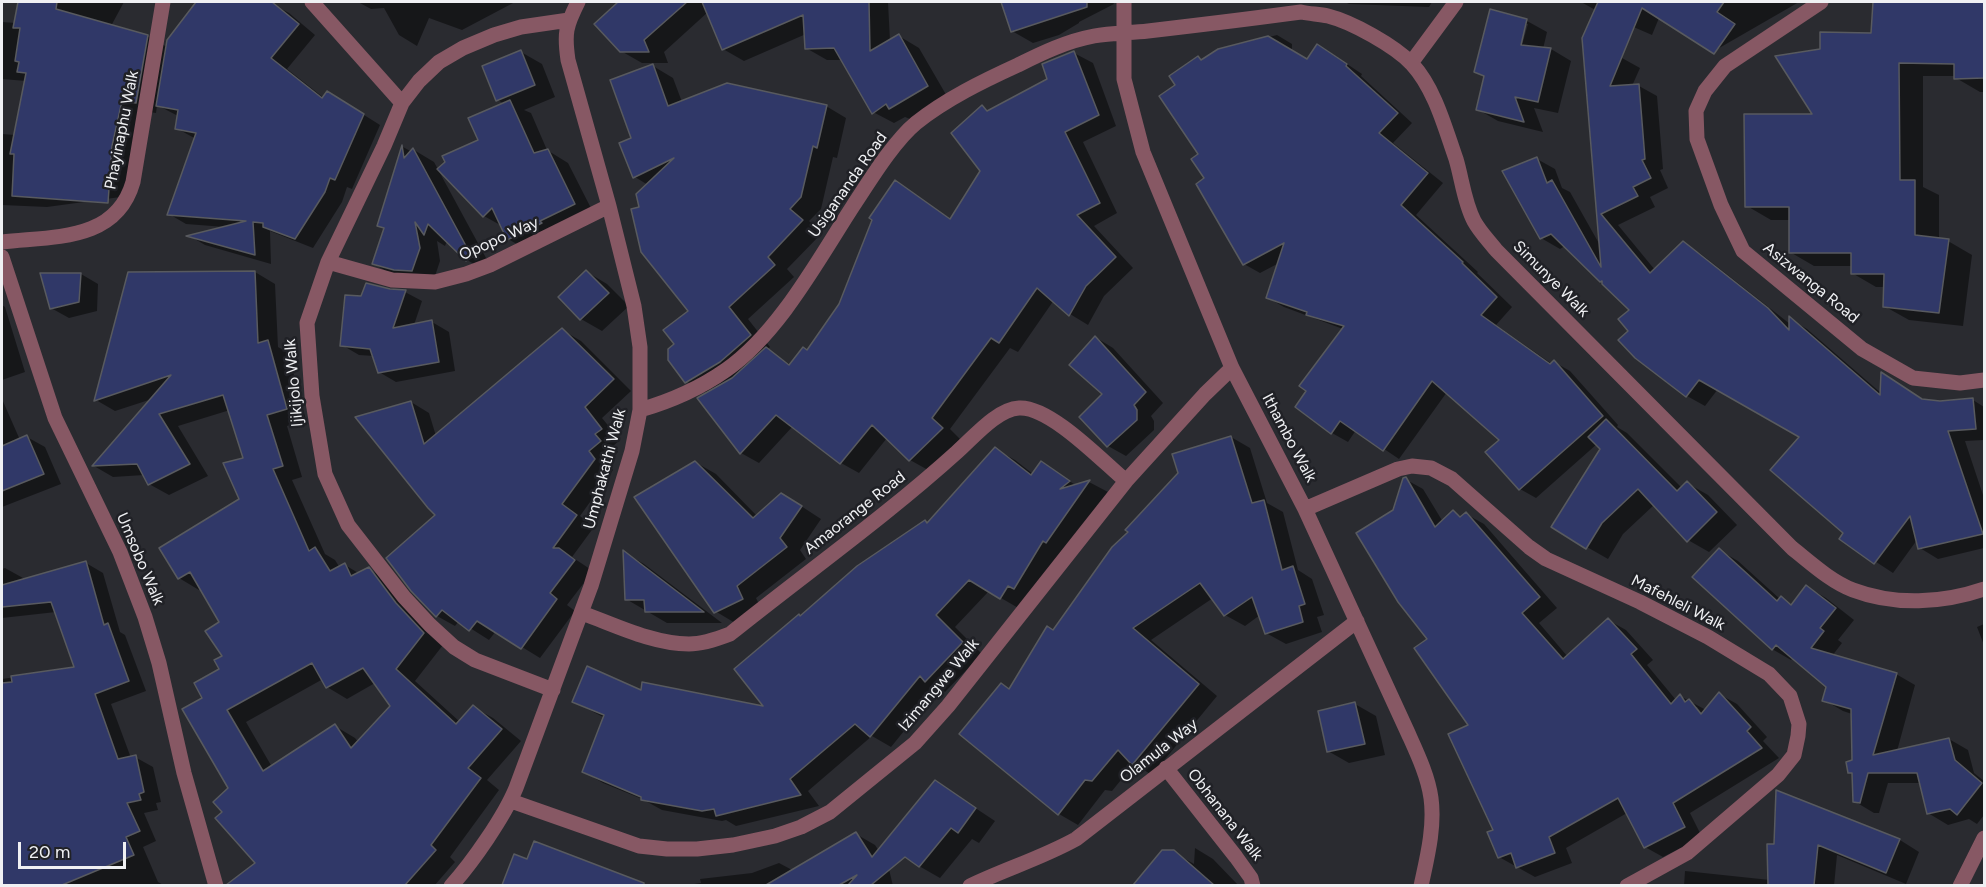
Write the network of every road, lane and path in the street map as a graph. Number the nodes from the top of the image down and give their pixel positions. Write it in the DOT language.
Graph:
graph roads {
  1 [pos="164,2"];
  2 [pos="312,2"];
  3 [pos="578,2"];
  4 [pos="1124,2"];
  5 [pos="1456,2"];
  6 [pos="1821,2"];
  7 [pos="1302,7"];
  8 [pos="569,20"];
  9 [pos="1124,34"];
  10 [pos="1411,63"];
  11 [pos="402,103"];
  12 [pos="609,206"];
  13 [pos="2,242"];
  14 [pos="2,257"];
  15 [pos="328,262"];
  16 [pos="1232,368"];
  17 [pos="1984,380"];
  18 [pos="640,410"];
  19 [pos="1126,481"];
  20 [pos="1305,509"];
  21 [pos="1984,589"];
  22 [pos="582,613"];
  23 [pos="1357,621"];
  24 [pos="552,690"];
  25 [pos="1166,768"];
  26 [pos="511,801"];
  27 [pos="1984,838"];
  28 [pos="216,885"];
  29 [pos="450,885"];
  30 [pos="970,885"];
  31 [pos="1253,885"];
  32 [pos="1420,885"];
  33 [pos="1627,885"];
  34 [pos="1960,885"];
  1 -- 13 [label="street, Phayinaphu Walk"];
  2 -- 11 [label="street"];
  3 -- 8 [label="street, Umphakathi Walk"];
  4 -- 9 [label="street, Ithambo Walk"];
  5 -- 10 [label="street"];
  6 -- 17 [label="street, Asizwanga Road"];
  7 -- 9 [label="street, Simunye Walk"];
  7 -- 10 [label="street, Simunye Walk"];
  8 -- 11 [label="street, Ijikijolo Walk"];
  8 -- 12 [label="street, Umphakathi Walk"];
  9 -- 16 [label="street, Ithambo Walk"];
  9 -- 18 [label="street, Usigananda Road"];
  10 -- 21 [label="street, Simunye Walk"];
  11 -- 15 [label="street, Ijikijolo Walk"];
  12 -- 15 [label="street, Opopo Way"];
  12 -- 18 [label="street, Umphakathi Walk"];
  14 -- 28 [label="street, Umsobo Walk"];
  15 -- 24 [label="street, Ijikijolo Walk"];
  16 -- 19 [label="street, Izimangwe Walk"];
  16 -- 20 [label="street, Ithambo Walk"];
  18 -- 22 [label="street, Umphakathi Walk"];
  19 -- 22 [label="street, Amaorange Road"];
  19 -- 26 [label="street, Izimangwe Walk"];
  20 -- 23 [label="street, Ithambo Walk"];
  20 -- 33 [label="street, Mafehleli Walk"];
  22 -- 24 [label="street, Umphakathi Walk"];
  23 -- 25 [label="street, Olamula Way"];
  23 -- 32 [label="street, Ithambo Walk"];
  24 -- 26 [label="street, Umphakathi Walk"];
  25 -- 30 [label="street, Olamula Way"];
  25 -- 31 [label="street, Obhanana Walk"];
  26 -- 29 [label="street, Umphakathi Walk"];
  27 -- 34 [label="street"];
}
